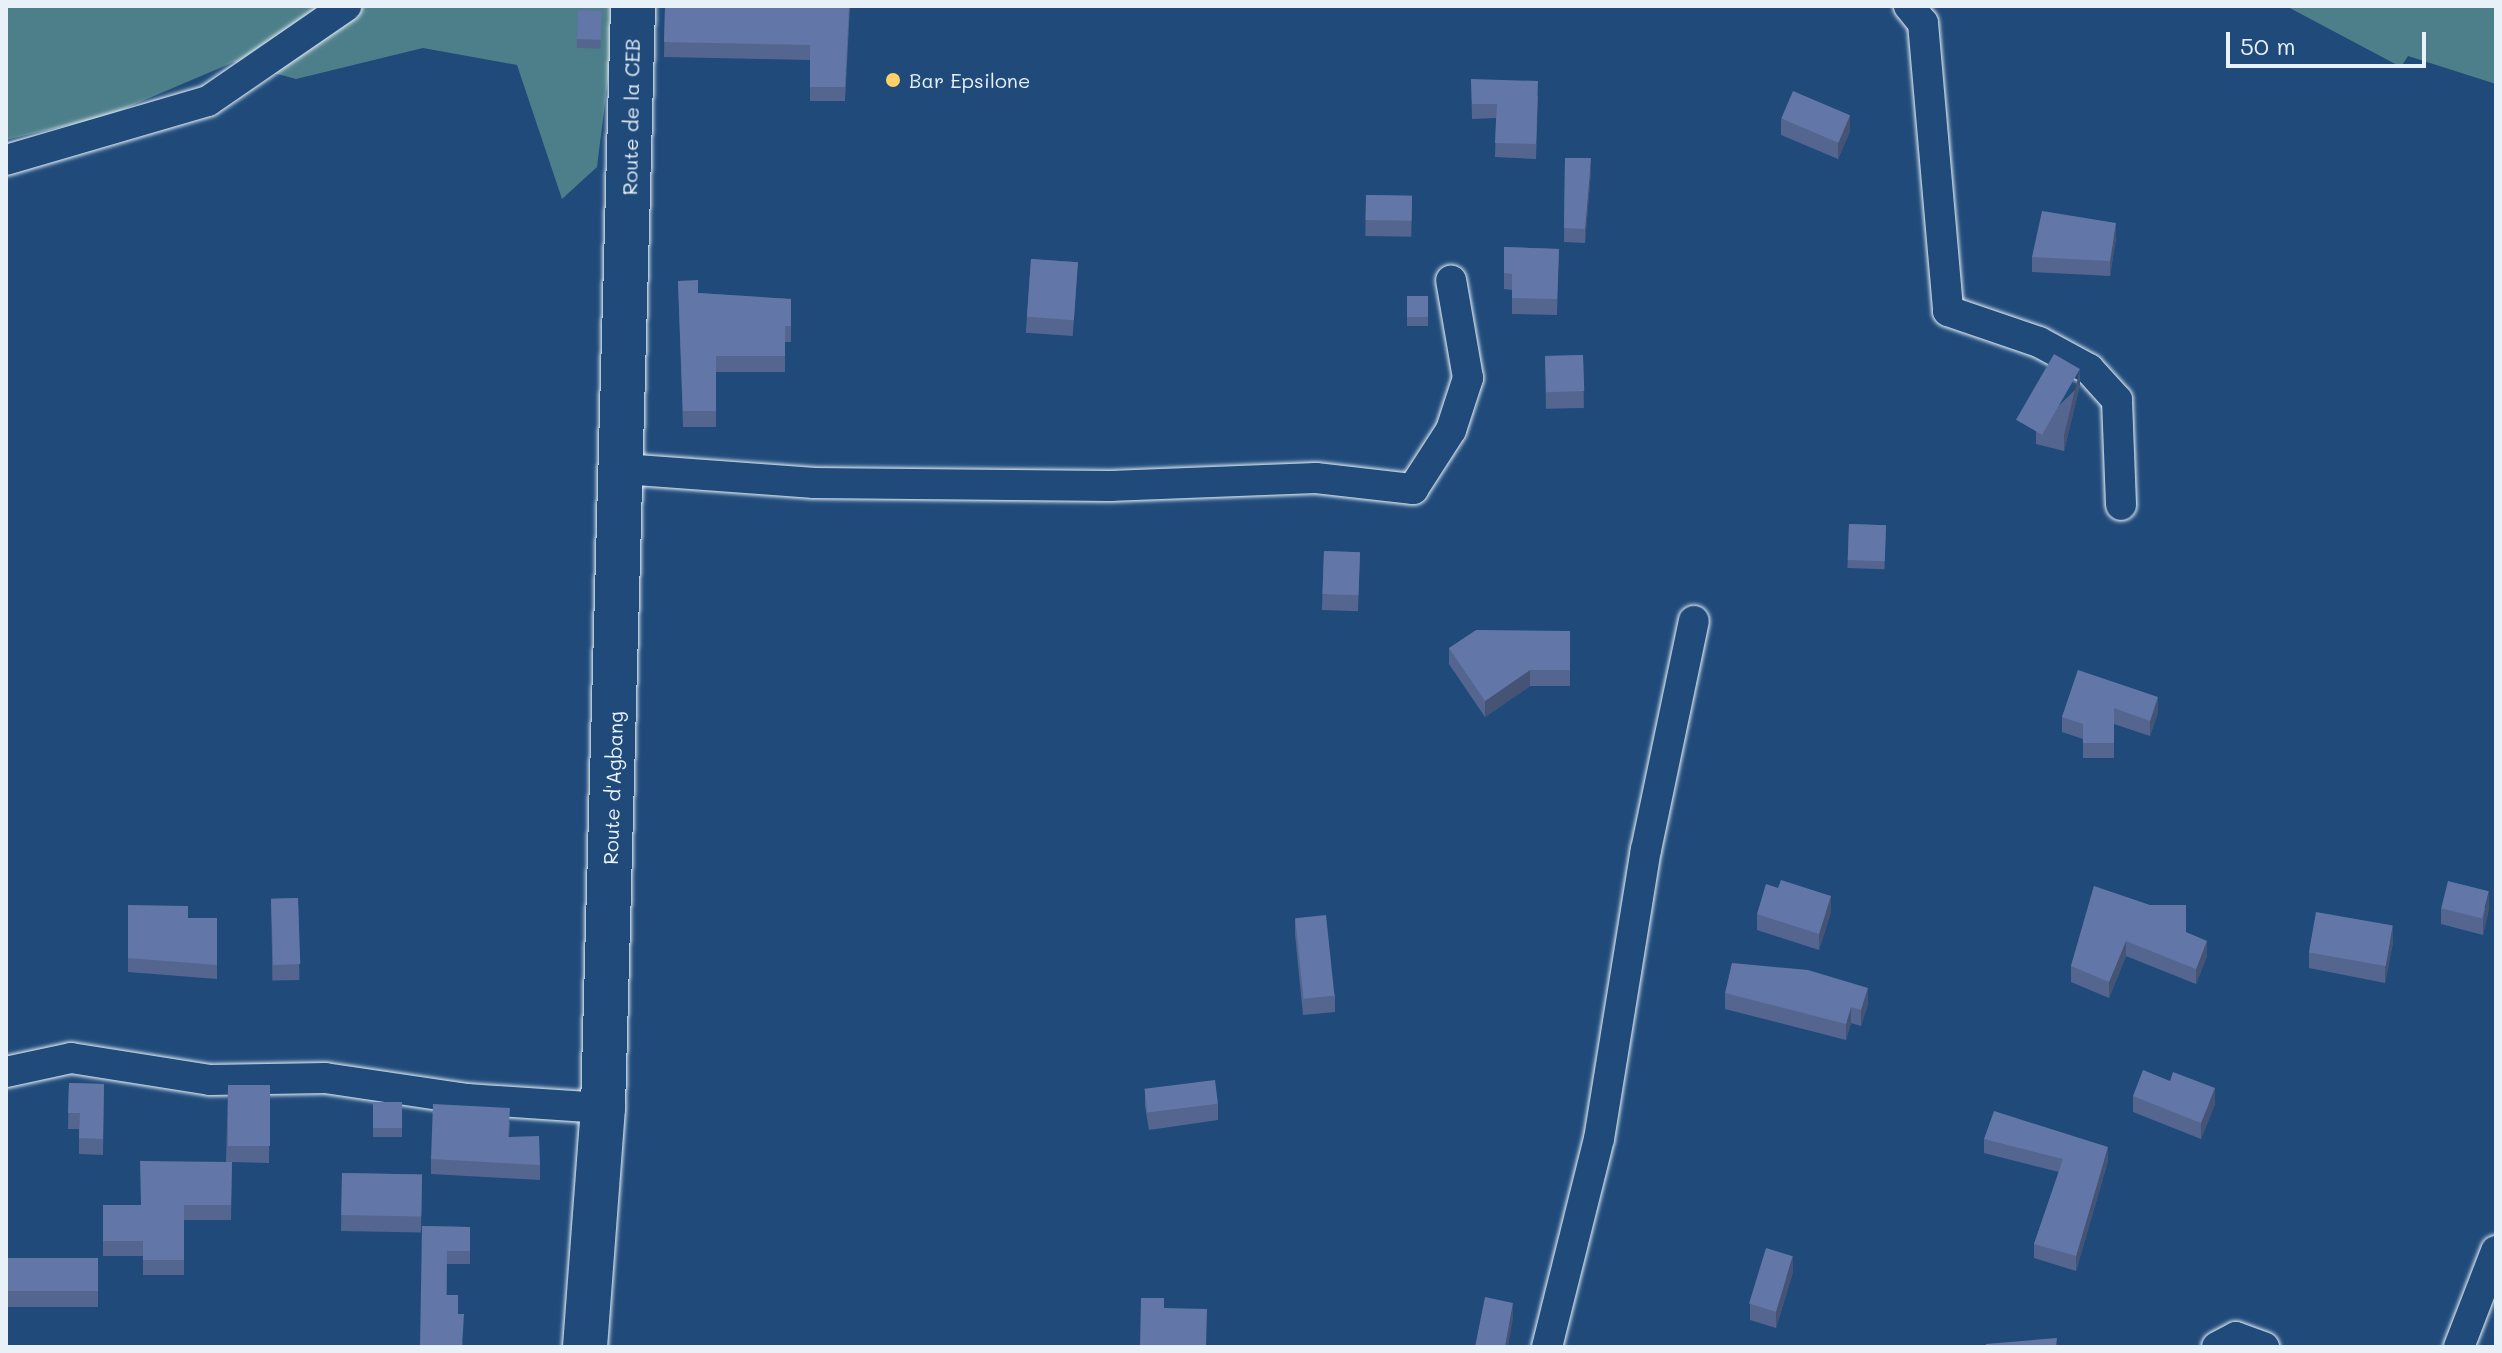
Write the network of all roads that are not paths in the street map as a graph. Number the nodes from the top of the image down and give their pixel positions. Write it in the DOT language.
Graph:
graph roads {
  1 [pos="346,6"];
  2 [pos="633,6"];
  3 [pos="1909,6"];
  4 [pos="9,164"];
  5 [pos="628,228"];
  6 [pos="1451,280"];
  7 [pos="623,469"];
  8 [pos="2121,505"];
  9 [pos="1694,621"];
  10 [pos="6,1072"];
  11 [pos="603,1108"];
  12 [pos="2496,1251"];
  13 [pos="585,1347"];
  14 [pos="1547,1347"];
  15 [pos="2217,1347"];
  16 [pos="2264,1347"];
  17 [pos="2459,1347"];
  1 -- 4 [label="street"];
  2 -- 5 [label="main road, Route de la CEB"];
  3 -- 8 [label="street"];
  5 -- 7 [label="main road, Route d'Agbang"];
  6 -- 7 [label="street"];
  7 -- 11 [label="main road, Route d'Agbang"];
  9 -- 14 [label="street"];
  10 -- 11 [label="street"];
  11 -- 13 [label="main road, Route d'Agbang"];
  12 -- 17 [label="street"];
  15 -- 16 [label="street"];
}
